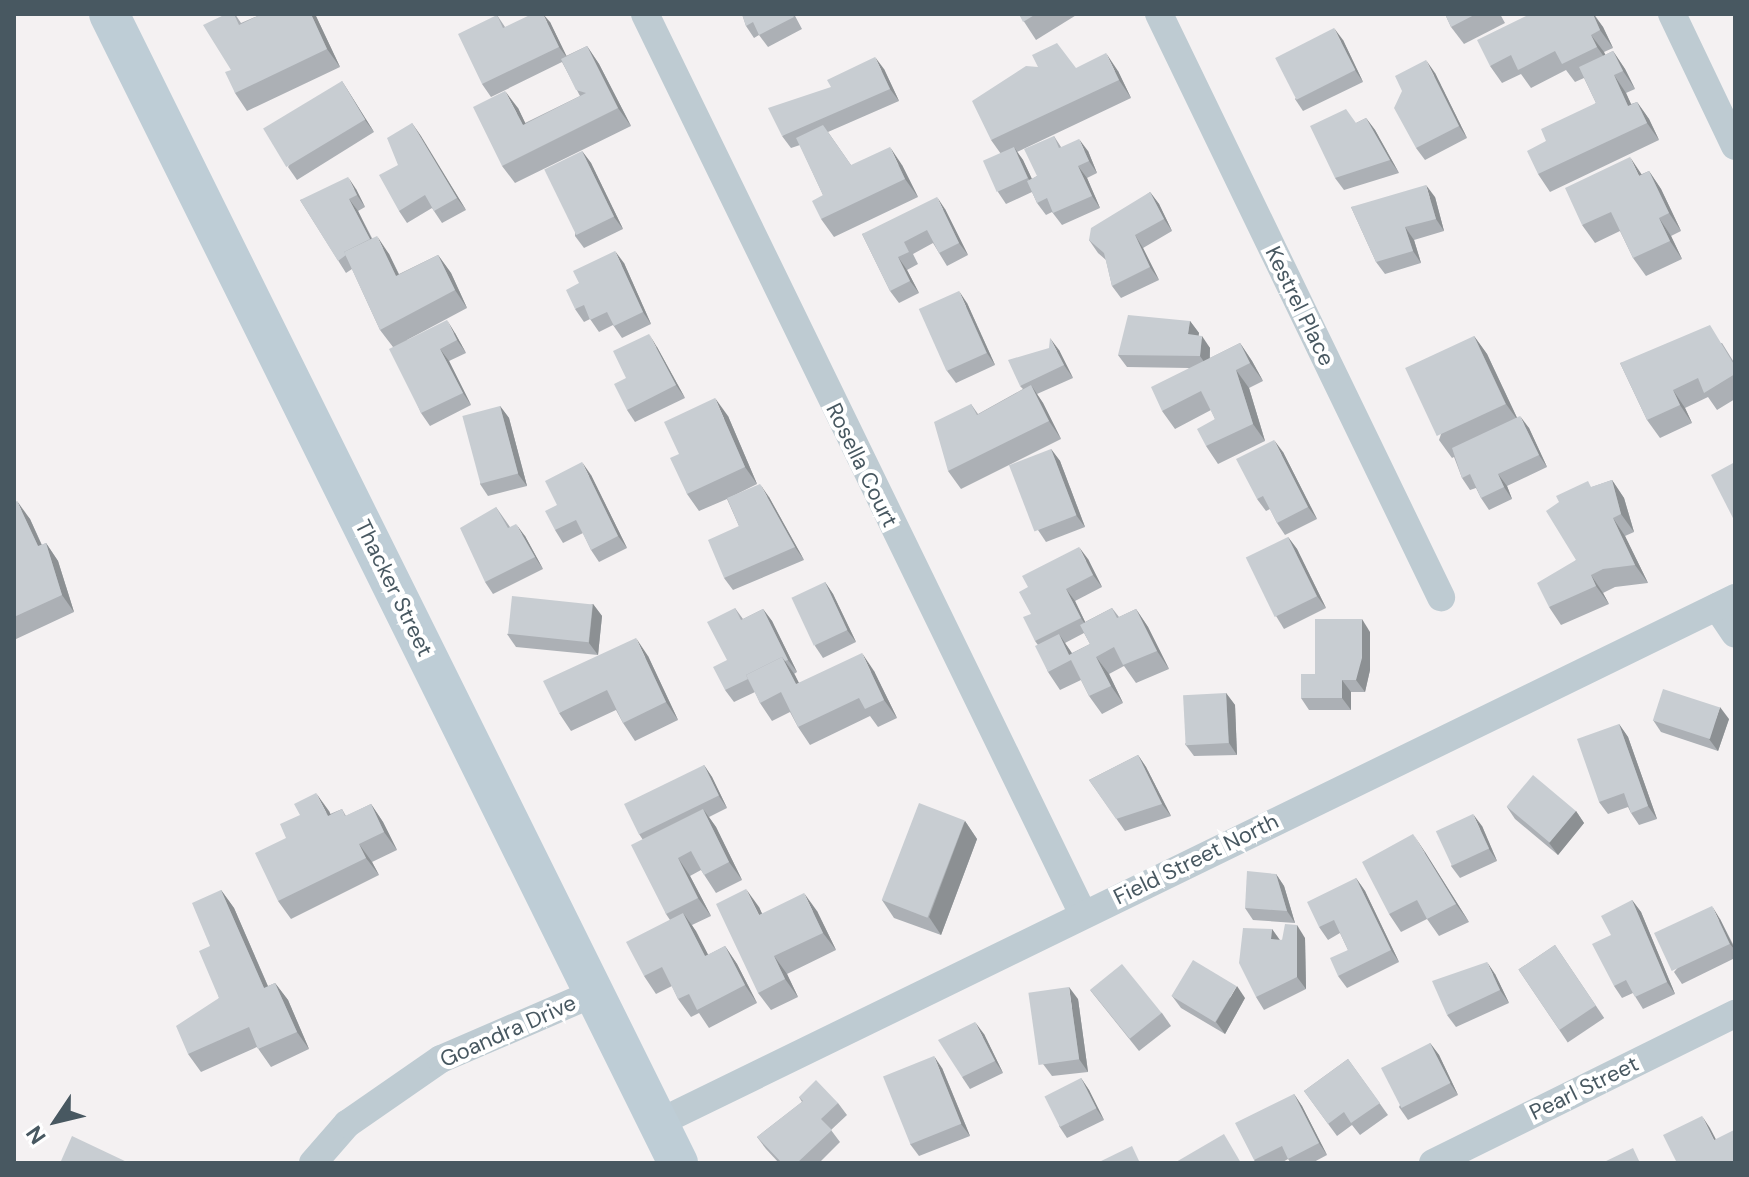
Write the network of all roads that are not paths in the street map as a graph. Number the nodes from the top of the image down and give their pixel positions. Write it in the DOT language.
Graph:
graph roads {
  1 [pos="109,14"];
  2 [pos="645,14"];
  3 [pos="1159,14"];
  4 [pos="1672,14"];
  5 [pos="1735,146"];
  6 [pos="1441,597"];
  7 [pos="1726,603"];
  8 [pos="1735,634"];
  9 [pos="1083,914"];
  10 [pos="594,993"];
  11 [pos="1735,1014"];
  12 [pos="658,1123"];
  13 [pos="313,1163"];
  14 [pos="678,1163"];
  15 [pos="1433,1163"];
  1 -- 10 [label="street, Thacker Street"];
  2 -- 9 [label="street, Rosella Court"];
  3 -- 6 [label="street, Kestrel Place"];
  4 -- 5 [label="street"];
  7 -- 8 [label="street"];
  7 -- 9 [label="street, Field Street North"];
  9 -- 12 [label="street, Field Street North"];
  10 -- 12 [label="street, Thacker Street"];
  10 -- 13 [label="street, Goandra Drive"];
  11 -- 15 [label="street, Pearl Street"];
  12 -- 14 [label="street, Thacker Street"];
}
